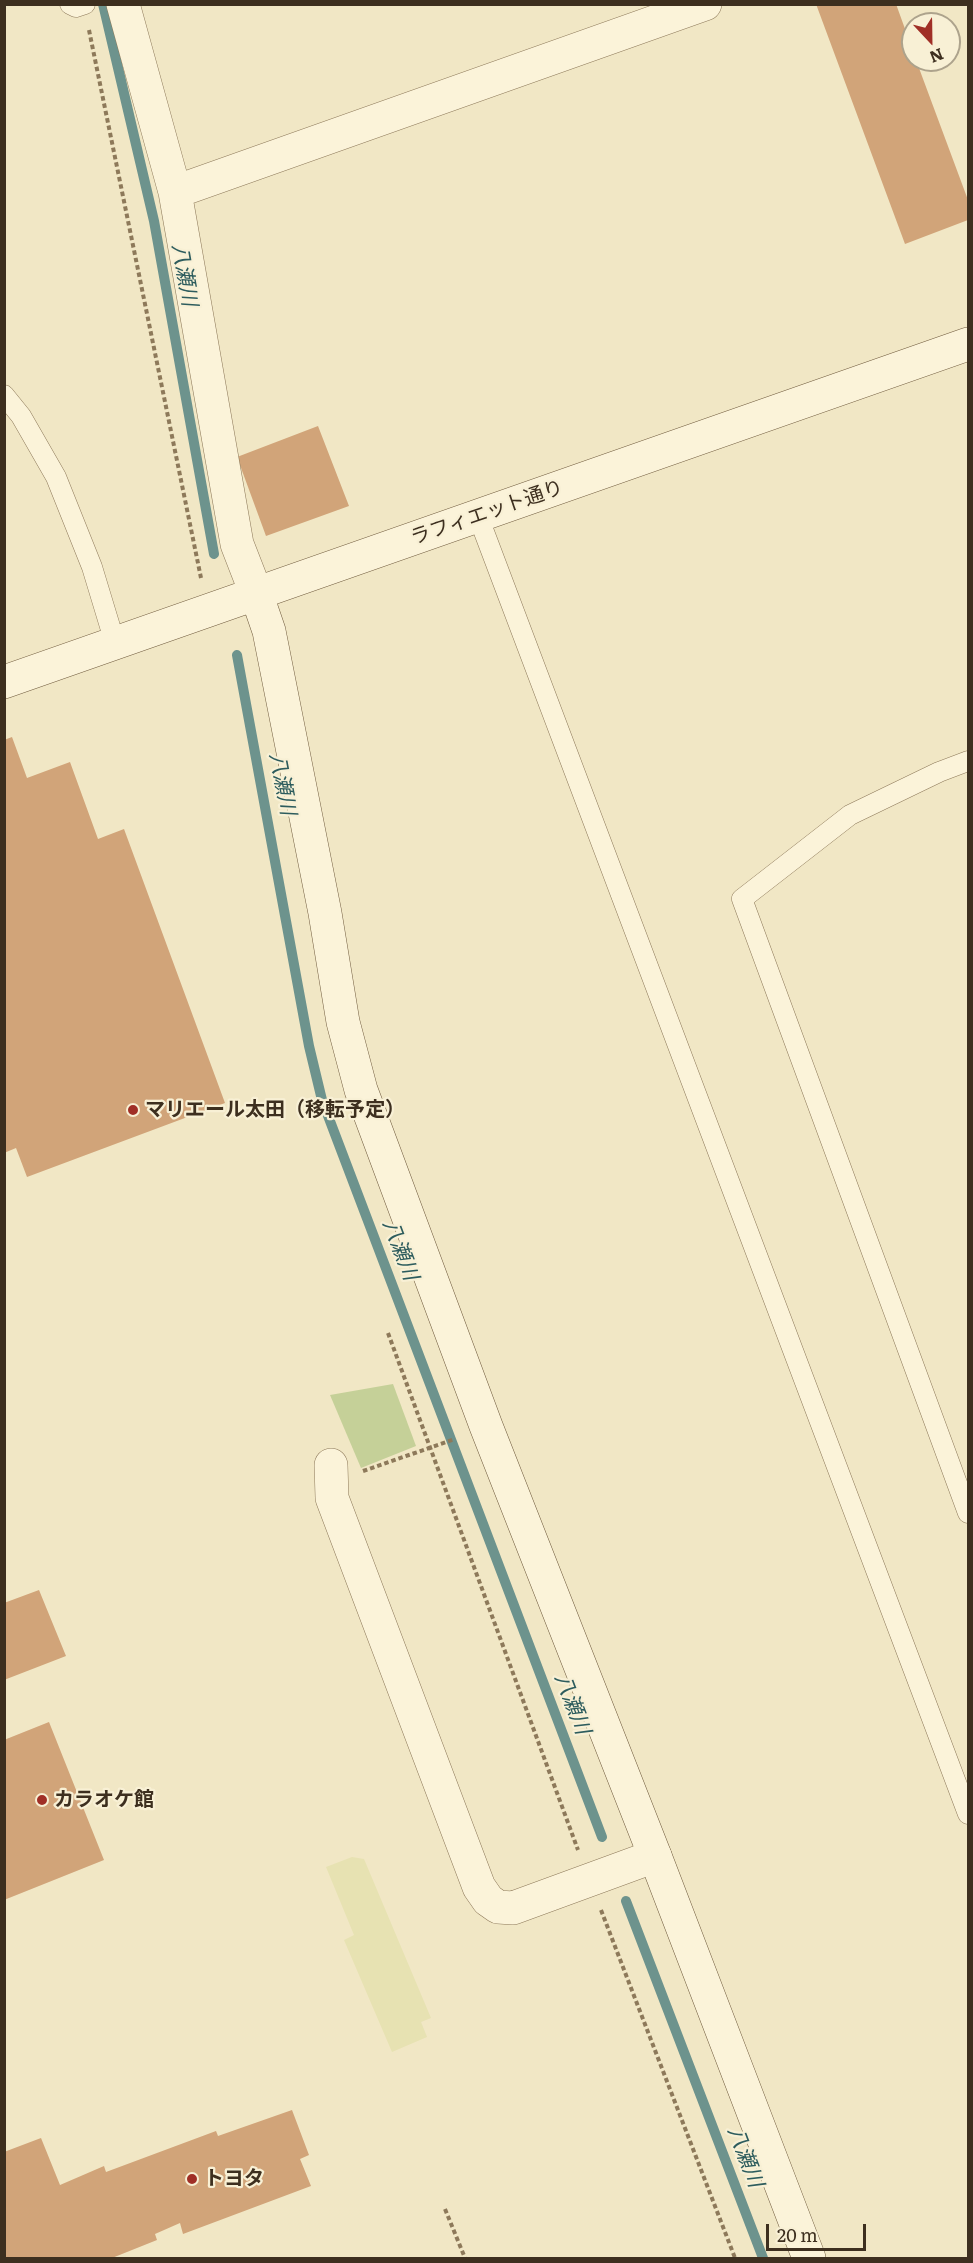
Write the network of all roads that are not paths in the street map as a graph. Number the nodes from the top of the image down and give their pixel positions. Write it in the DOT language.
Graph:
graph roads {
  1 [pos="70,4"];
  2 [pos="85,4"];
  3 [pos="123,4"];
  4 [pos="705,4"];
  5 [pos="175,192"];
  6 [pos="969,344"];
  7 [pos="4,395"];
  8 [pos="478,516"];
  9 [pos="256,594"];
  10 [pos="115,643"];
  11 [pos="4,682"];
  12 [pos="969,762"];
  13 [pos="345,1469"];
  14 [pos="969,1513"];
  15 [pos="969,1814"];
  16 [pos="655,1856"];
  17 [pos="809,2259"];
  1 -- 2 [label="lane"];
  3 -- 5 [label="street"];
  4 -- 5 [label="street"];
  5 -- 9 [label="street"];
  6 -- 8 [label="street, ラフィエット通り"];
  7 -- 10 [label="lane"];
  8 -- 9 [label="street, ラフィエット通り"];
  8 -- 15 [label="lane"];
  9 -- 10 [label="street, ラフィエット通り"];
  9 -- 16 [label="street"];
  10 -- 11 [label="street, ラフィエット通り"];
  12 -- 14 [label="lane"];
  13 -- 16 [label="street"];
  16 -- 17 [label="street"];
}
